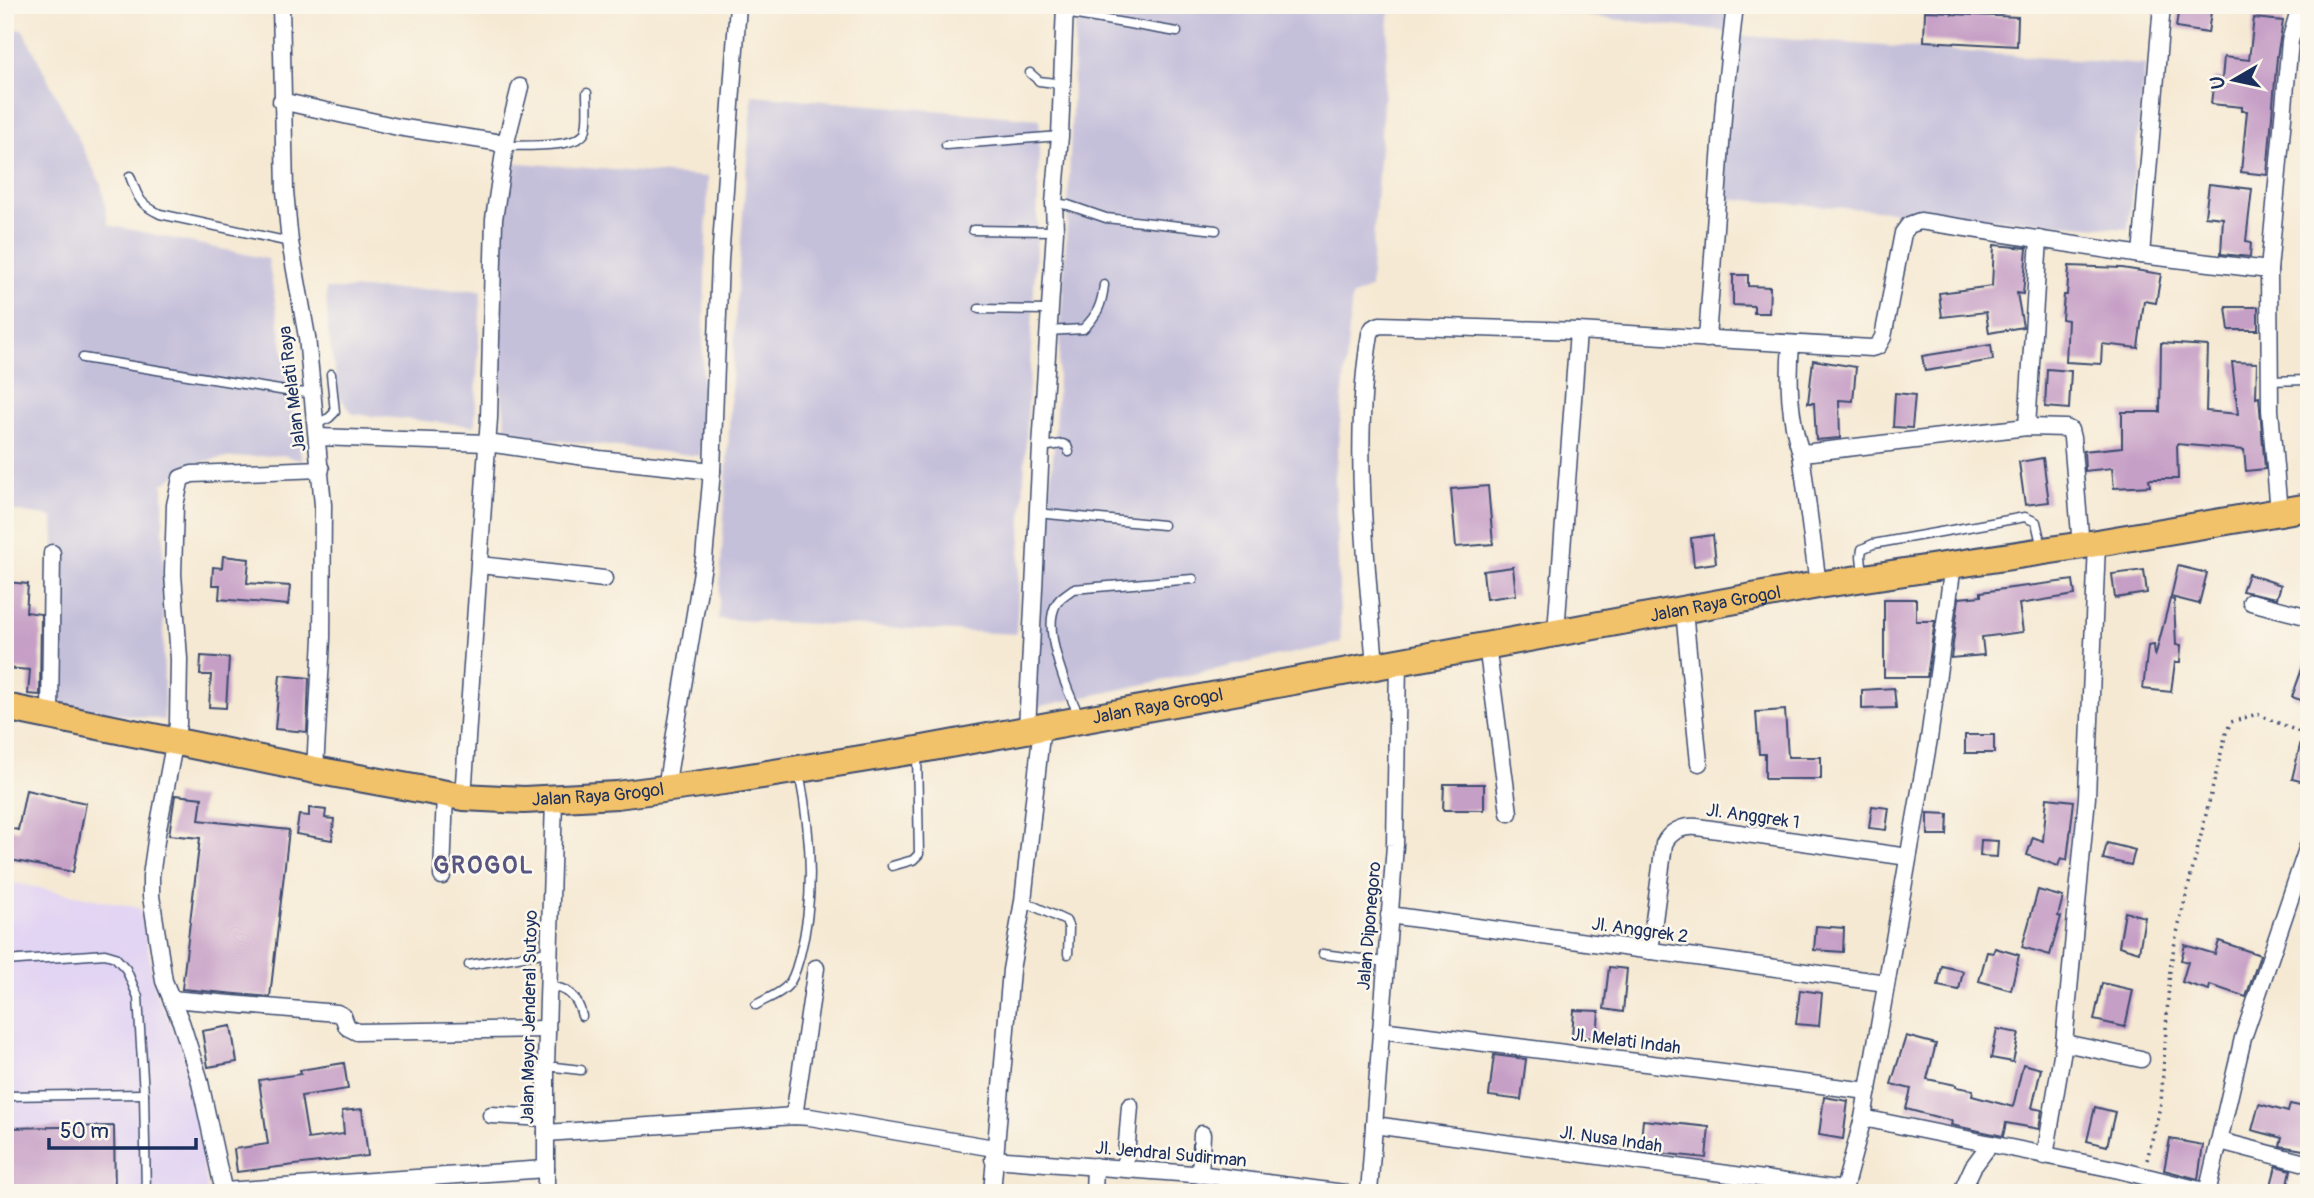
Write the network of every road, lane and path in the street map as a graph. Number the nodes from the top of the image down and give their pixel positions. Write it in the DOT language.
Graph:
graph roads {
  1 [pos="281,5"];
  2 [pos="738,5"];
  3 [pos="1735,5"];
  4 [pos="1951,5"];
  5 [pos="2162,5"];
  6 [pos="1065,9"];
  7 [pos="2002,9"];
  8 [pos="2301,11"];
  9 [pos="1177,32"];
  10 [pos="1030,73"];
  11 [pos="1063,84"];
  12 [pos="520,87"];
  13 [pos="587,93"];
  14 [pos="281,101"];
  15 [pos="1060,136"];
  16 [pos="946,145"];
  17 [pos="505,146"];
  18 [pos="130,176"];
  19 [pos="1054,203"];
  20 [pos="973,230"];
  21 [pos="1216,230"];
  22 [pos="1055,231"];
  23 [pos="2039,239"];
  24 [pos="290,242"];
  25 [pos="2141,255"];
  26 [pos="2269,271"];
  27 [pos="1104,285"];
  28 [pos="979,309"];
  29 [pos="1049,310"];
  30 [pos="1048,331"];
  31 [pos="1577,331"];
  32 [pos="1707,339"];
  33 [pos="1791,344"];
  34 [pos="83,358"];
  35 [pos="331,374"];
  36 [pos="2309,380"];
  37 [pos="2269,382"];
  38 [pos="313,393"];
  39 [pos="2027,427"];
  40 [pos="317,430"];
  41 [pos="487,443"];
  42 [pos="1041,447"];
  43 [pos="1069,452"];
  44 [pos="1801,453"];
  45 [pos="321,469"];
  46 [pos="712,471"];
  47 [pos="2309,507"];
  48 [pos="2279,512"];
  49 [pos="1037,513"];
  50 [pos="1163,525"];
  51 [pos="2089,545"];
  52 [pos="2043,551"];
  53 [pos="52,553"];
  54 [pos="480,565"];
  55 [pos="1953,565"];
  56 [pos="1863,578"];
  57 [pos="604,579"];
  58 [pos="1193,579"];
  59 [pos="1818,585"];
  60 [pos="2251,602"];
  61 [pos="1684,611"];
  62 [pos="2309,617"];
  63 [pos="1556,632"];
  64 [pos="1487,645"];
  65 [pos="1386,663"];
  66 [pos="5,707"];
  67 [pos="50,716"];
  68 [pos="1081,719"];
  69 [pos="1035,727"];
  70 [pos="2309,736"];
  71 [pos="174,742"];
  72 [pos="917,750"];
  73 [pos="1699,764"];
  74 [pos="799,769"];
  75 [pos="315,770"];
  76 [pos="666,789"];
  77 [pos="454,795"];
  78 [pos="554,800"];
  79 [pos="1509,813"];
  80 [pos="2309,843"];
  81 [pos="1908,857"];
  82 [pos="892,866"];
  83 [pos="442,876"];
  84 [pos="1023,901"];
  85 [pos="1389,915"];
  86 [pos="1650,951"];
  87 [pos="548,952"];
  88 [pos="1068,954"];
  89 [pos="1323,954"];
  90 [pos="5,961"];
  91 [pos="1385,962"];
  92 [pos="469,965"];
  93 [pos="816,968"];
  94 [pos="1886,983"];
  95 [pos="549,987"];
  96 [pos="171,999"];
  97 [pos="756,1005"];
  98 [pos="582,1016"];
  99 [pos="547,1029"];
  100 [pos="1381,1030"];
  101 [pos="2064,1043"];
  102 [pos="2141,1059"];
  103 [pos="546,1066"];
  104 [pos="581,1070"];
  105 [pos="1868,1091"];
  106 [pos="144,1094"];
  107 [pos="5,1096"];
  108 [pos="1130,1106"];
  109 [pos="491,1115"];
  110 [pos="794,1116"];
  111 [pos="1863,1118"];
  112 [pos="545,1125"];
  113 [pos="1374,1125"];
  114 [pos="1202,1134"];
  115 [pos="2220,1141"];
  116 [pos="1990,1144"];
  117 [pos="994,1154"];
  118 [pos="2045,1156"];
  119 [pos="2309,1164"];
  120 [pos="1095,1166"];
  121 [pos="1125,1168"];
  122 [pos="546,1169"];
  123 [pos="1200,1175"];
  124 [pos="2140,1175"];
  125 [pos="1843,1191"];
  126 [pos="224,1192"];
  127 [pos="2208,1192"];
  128 [pos="146,1193"];
  129 [pos="546,1193"];
  130 [pos="992,1193"];
  131 [pos="1094,1193"];
  132 [pos="1344,1193"];
  133 [pos="1368,1193"];
  134 [pos="1961,1193"];
  1 -- 14 [label="street, Jalan Melati Raya"];
  2 -- 46 [label="street"];
  3 -- 32 [label="street"];
  4 -- 7 [label="lane"];
  5 -- 25 [label="street"];
  6 -- 9 [label="lane"];
  6 -- 11 [label="street"];
  8 -- 26 [label="street"];
  10 -- 11 [label="lane"];
  11 -- 15 [label="street"];
  12 -- 17 [label="street"];
  13 -- 17 [label="lane"];
  14 -- 17 [label="street"];
  14 -- 24 [label="street, Jalan Melati Raya"];
  15 -- 16 [label="lane"];
  15 -- 19 [label="street"];
  17 -- 41 [label="street"];
  18 -- 24 [label="lane"];
  19 -- 21 [label="lane"];
  19 -- 22 [label="street"];
  20 -- 22 [label="lane"];
  22 -- 29 [label="street"];
  23 -- 25 [label="street"];
  23 -- 33 [label="street"];
  23 -- 39 [label="street"];
  24 -- 38 [label="street, Jalan Melati Raya"];
  25 -- 26 [label="street"];
  26 -- 37 [label="street"];
  27 -- 30 [label="lane"];
  28 -- 29 [label="lane"];
  29 -- 30 [label="street"];
  30 -- 42 [label="street"];
  31 -- 32 [label="street"];
  31 -- 63 [label="street"];
  31 -- 65 [label="street, Jalan Diponegoro"];
  32 -- 33 [label="street"];
  33 -- 44 [label="street"];
  34 -- 38 [label="lane"];
  35 -- 40 [label="lane"];
  36 -- 37 [label="lane"];
  37 -- 48 [label="street"];
  38 -- 40 [label="street, Jalan Melati Raya"];
  39 -- 44 [label="street"];
  39 -- 51 [label="street"];
  40 -- 41 [label="street"];
  40 -- 45 [label="street, Jalan Melati Raya"];
  41 -- 46 [label="street"];
  41 -- 54 [label="street"];
  42 -- 43 [label="lane"];
  42 -- 49 [label="street"];
  44 -- 59 [label="street"];
  45 -- 71 [label="street"];
  45 -- 75 [label="street, Jalan Melati Raya"];
  46 -- 76 [label="street"];
  47 -- 48 [label="main road, Jalan Raya Grogol"];
  48 -- 51 [label="main road, Jalan Raya Grogol"];
  49 -- 50 [label="lane"];
  49 -- 69 [label="street"];
  51 -- 52 [label="main road, Jalan Raya Grogol"];
  51 -- 101 [label="street"];
  52 -- 55 [label="main road, Jalan Raya Grogol"];
  52 -- 56 [label="lane"];
  53 -- 67 [label="street"];
  54 -- 57 [label="street"];
  54 -- 77 [label="street"];
  55 -- 56 [label="main road, Jalan Raya Grogol"];
  55 -- 81 [label="street"];
  56 -- 59 [label="main road, Jalan Raya Grogol"];
  58 -- 68 [label="lane"];
  59 -- 61 [label="main road, Jalan Raya Grogol"];
  60 -- 62 [label="street"];
  61 -- 63 [label="main road, Jalan Raya Grogol"];
  61 -- 73 [label="street"];
  63 -- 64 [label="main road, Jalan Raya Grogol"];
  64 -- 65 [label="main road, Jalan Raya Grogol"];
  64 -- 79 [label="street"];
  65 -- 68 [label="main road, Jalan Raya Grogol"];
  65 -- 85 [label="street, Jalan Diponegoro"];
  66 -- 67 [label="main road, Jalan Raya Grogol"];
  67 -- 71 [label="main road, Jalan Raya Grogol"];
  68 -- 69 [label="main road, Jalan Raya Grogol"];
  69 -- 72 [label="main road, Jalan Raya Grogol"];
  69 -- 84 [label="street"];
  70 -- 124 [label="path"];
  71 -- 75 [label="main road, Jalan Raya Grogol"];
  71 -- 96 [label="street"];
  72 -- 74 [label="main road, Jalan Raya Grogol"];
  72 -- 82 [label="lane"];
  74 -- 76 [label="main road, Jalan Raya Grogol"];
  74 -- 97 [label="lane"];
  75 -- 77 [label="main road, Jalan Raya Grogol"];
  76 -- 78 [label="main road, Jalan Raya Grogol"];
  77 -- 78 [label="main road, Jalan Raya Grogol"];
  77 -- 83 [label="street"];
  78 -- 87 [label="street, Jalan Mayor Jenderal Sutoyo"];
  80 -- 115 [label="street"];
  81 -- 86 [label="street, Jl. Anggrek 1"];
  81 -- 94 [label="street"];
  84 -- 88 [label="lane"];
  84 -- 117 [label="street"];
  85 -- 86 [label="street, Jl. Anggrek 2"];
  85 -- 91 [label="street, Jalan Diponegoro"];
  86 -- 94 [label="street, Jl. Anggrek 2"];
  87 -- 92 [label="lane"];
  87 -- 95 [label="street, Jalan Mayor Jenderal Sutoyo"];
  89 -- 91 [label="lane"];
  90 -- 106 [label="lane"];
  91 -- 100 [label="street, Jalan Diponegoro"];
  93 -- 110 [label="street"];
  94 -- 105 [label="street"];
  95 -- 98 [label="lane"];
  95 -- 99 [label="street, Jalan Mayor Jenderal Sutoyo"];
  96 -- 99 [label="street"];
  96 -- 126 [label="street"];
  99 -- 103 [label="street, Jalan Mayor Jenderal Sutoyo"];
  100 -- 105 [label="street, Jl. Melati Indah"];
  100 -- 113 [label="street, Jalan Diponegoro"];
  101 -- 102 [label="street"];
  101 -- 118 [label="street"];
  103 -- 104 [label="lane"];
  103 -- 112 [label="street, Jalan Mayor Jenderal Sutoyo"];
  105 -- 111 [label="street"];
  106 -- 107 [label="lane"];
  106 -- 128 [label="lane"];
  108 -- 121 [label="street"];
  109 -- 112 [label="street, Jl. Jendral Sudirman"];
  110 -- 112 [label="street, Jl. Jendral Sudirman"];
  110 -- 117 [label="street, Jl. Jendral Sudirman"];
  111 -- 116 [label="street"];
  111 -- 125 [label="street"];
  112 -- 122 [label="street, Jalan Mayor Jenderal Sutoyo"];
  113 -- 125 [label="street, Jl. Nusa Indah"];
  113 -- 133 [label="street, Jalan Diponegoro"];
  114 -- 123 [label="street"];
  115 -- 119 [label="street"];
  115 -- 127 [label="street"];
  116 -- 118 [label="street"];
  116 -- 134 [label="street"];
  117 -- 120 [label="street, Jl. Jendral Sudirman"];
  117 -- 130 [label="street"];
  118 -- 124 [label="street"];
  120 -- 121 [label="street, Jl. Jendral Sudirman"];
  120 -- 131 [label="street"];
  121 -- 123 [label="street, Jl. Jendral Sudirman"];
  122 -- 126 [label="street"];
  122 -- 129 [label="street, Jalan Mayor Jenderal Sutoyo"];
  123 -- 132 [label="street, Jl. Jendral Sudirman"];
  124 -- 127 [label="street"];
}
